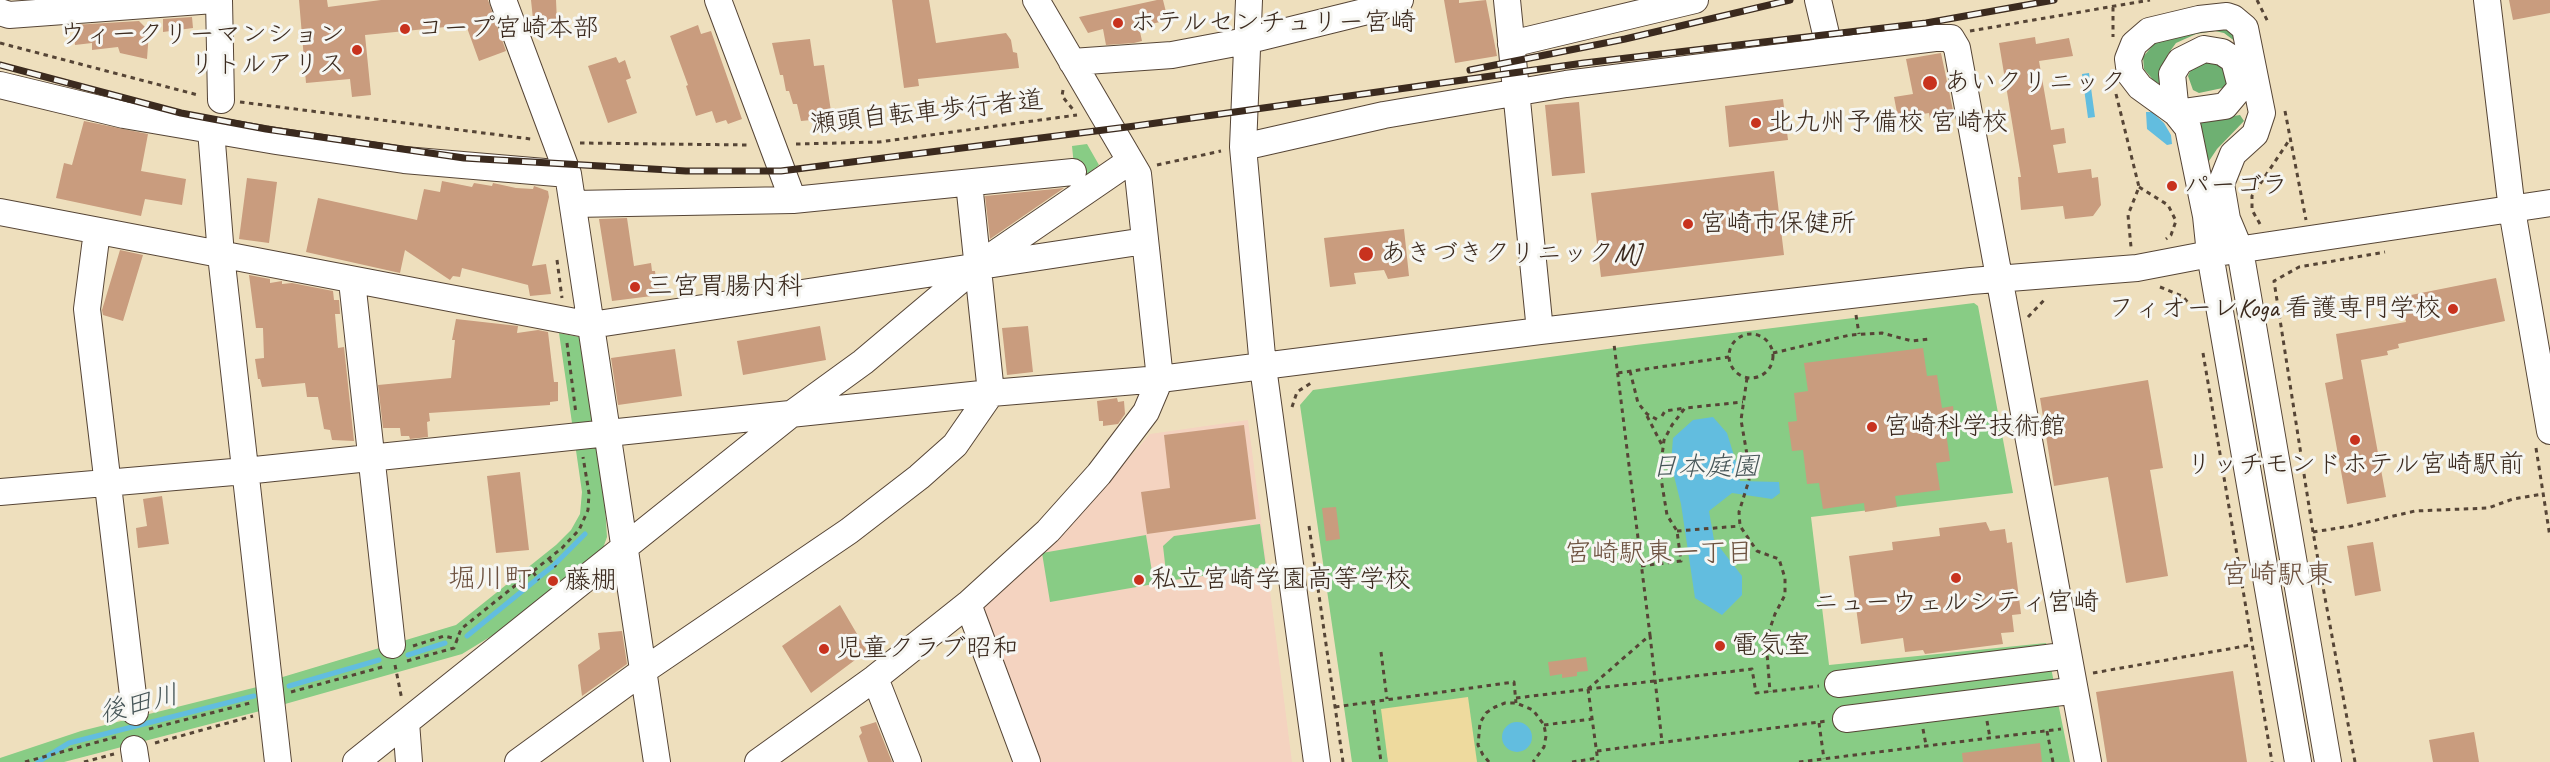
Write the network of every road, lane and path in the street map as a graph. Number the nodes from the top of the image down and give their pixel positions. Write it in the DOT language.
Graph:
graph roads {
  1 [pos="214,0"];
  2 [pos="219,0"];
  3 [pos="503,0"];
  4 [pos="718,0"];
  5 [pos="1036,0"];
  6 [pos="1249,0"];
  7 [pos="1400,0"];
  8 [pos="1507,0"];
  9 [pos="1695,0"];
  10 [pos="1818,0"];
  11 [pos="2150,0"];
  12 [pos="2487,0"];
  13 [pos="2132,2"];
  14 [pos="2113,7"];
  15 [pos="0,12"];
  16 [pos="1965,32"];
  17 [pos="2113,40"];
  18 [pos="0,42"];
  19 [pos="1246,42"];
  20 [pos="1511,44"];
  21 [pos="1830,51"];
  22 [pos="1072,62"];
  23 [pos="0,85"];
  24 [pos="2116,92"];
  25 [pos="1516,93"];
  26 [pos="221,100"];
  27 [pos="1077,115"];
  28 [pos="211,130"];
  29 [pos="539,140"];
  30 [pos="580,143"];
  31 [pos="755,145"];
  32 [pos="791,145"];
  33 [pos="1232,149"];
  34 [pos="1140,164"];
  35 [pos="1073,172"];
  36 [pos="568,174"];
  37 [pos="969,183"];
  38 [pos="2139,187"];
  39 [pos="793,200"];
  40 [pos="2550,203"];
  41 [pos="573,204"];
  42 [pos="2512,210"];
  43 [pos="0,212"];
  44 [pos="2307,225"];
  45 [pos="2266,227"];
  46 [pos="97,231"];
  47 [pos="1145,241"];
  48 [pos="2164,241"];
  49 [pos="2140,247"];
  50 [pos="2240,250"];
  51 [pos="2392,250"];
  52 [pos="2210,254"];
  53 [pos="221,255"];
  54 [pos="977,266"];
  55 [pos="1998,278"];
  56 [pos="352,281"];
  57 [pos="2151,288"];
  58 [pos="2048,297"];
  59 [pos="1855,310"];
  60 [pos="2025,320"];
  61 [pos="2198,321"];
  62 [pos="591,325"];
  63 [pos="1540,331"];
  64 [pos="1859,334"];
  65 [pos="1930,339"];
  66 [pos="567,342"];
  67 [pos="1614,342"];
  68 [pos="2202,344"];
  69 [pos="1773,353"];
  70 [pos="1729,357"];
  71 [pos="1263,366"];
  72 [pos="1629,371"];
  73 [pos="1618,373"];
  74 [pos="1747,378"];
  75 [pos="1160,379"];
  76 [pos="1311,382"];
  77 [pos="991,393"];
  78 [pos="1743,402"];
  79 [pos="1292,407"];
  80 [pos="1685,408"];
  81 [pos="1647,414"];
  82 [pos="790,415"];
  83 [pos="1662,416"];
  84 [pos="577,417"];
  85 [pos="1658,420"];
  86 [pos="608,433"];
  87 [pos="2542,434"];
  88 [pos="1663,447"];
  89 [pos="581,449"];
  90 [pos="371,458"];
  91 [pos="245,471"];
  92 [pos="110,483"];
  93 [pos="0,492"];
  94 [pos="2543,494"];
  95 [pos="1308,522"];
  96 [pos="1740,526"];
  97 [pos="1677,531"];
  98 [pos="2313,532"];
  99 [pos="2550,537"];
  100 [pos="624,547"];
  101 [pos="549,559"];
  102 [pos="1641,566"];
  103 [pos="555,567"];
  104 [pos="533,572"];
  105 [pos="539,580"];
  106 [pos="968,604"];
  107 [pos="1650,635"];
  108 [pos="458,639"];
  109 [pos="2251,645"];
  110 [pos="1381,652"];
  111 [pos="399,653"];
  112 [pos="2055,657"];
  113 [pos="643,671"];
  114 [pos="2090,674"];
  115 [pos="875,678"];
  116 [pos="1655,680"];
  117 [pos="1838,684"];
  118 [pos="1588,689"];
  119 [pos="1770,692"];
  120 [pos="2062,692"];
  121 [pos="1516,698"];
  122 [pos="1387,699"];
  123 [pos="1373,701"];
  124 [pos="1516,703"];
  125 [pos="272,704"];
  126 [pos="1335,706"];
  127 [pos="1592,719"];
  128 [pos="1846,719"];
  129 [pos="406,722"];
  130 [pos="1819,723"];
  131 [pos="1544,725"];
  132 [pos="2069,729"];
  133 [pos="2047,731"];
  134 [pos="136,737"];
  135 [pos="1662,742"];
  136 [pos="1597,751"];
  137 [pos="781,755"];
  138 [pos="530,758"];
  139 [pos="1824,759"];
  140 [pos="1598,760"];
  141 [pos="1535,761"];
  142 [pos="1579,761"];
  143 [pos="25,762"];
  144 [pos="84,762"];
  145 [pos="279,762"];
  146 [pos="356,762"];
  147 [pos="410,762"];
  148 [pos="657,762"];
  149 [pos="758,762"];
  150 [pos="908,762"];
  151 [pos="1027,762"];
  152 [pos="1317,762"];
  153 [pos="1343,762"];
  154 [pos="1381,762"];
  155 [pos="1490,762"];
  156 [pos="1572,762"];
  157 [pos="1799,762"];
  158 [pos="2053,762"];
  159 [pos="2088,762"];
  160 [pos="2272,762"];
  161 [pos="2298,762"];
  162 [pos="2328,762"];
  163 [pos="2355,762"];
  1 -- 15 [label="street"];
  2 -- 26 [label="street"];
  3 -- 36 [label="street"];
  4 -- 39 [label="street"];
  5 -- 22 [label="street"];
  6 -- 19 [label="street"];
  7 -- 19 [label="street"];
  8 -- 20 [label="street"];
  9 -- 20 [label="street"];
  10 -- 21 [label="street"];
  11 -- 13 [label="path"];
  12 -- 42 [label="street"];
  13 -- 14 [label="path"];
  14 -- 16 [label="path"];
  14 -- 17 [label="path"];
  18 -- 26 [label="path"];
  19 -- 22 [label="street"];
  19 -- 33 [label="street"];
  20 -- 25 [label="street"];
  21 -- 25 [label="street"];
  21 -- 55 [label="street"];
  22 -- 34 [label="street"];
  23 -- 28 [label="street"];
  24 -- 38 [label="path"];
  25 -- 33 [label="street"];
  25 -- 63 [label="street"];
  26 -- 29 [label="path"];
  27 -- 32 [label="path, 瀬頭自転車歩行者道"];
  28 -- 36 [label="street"];
  28 -- 53 [label="street"];
  30 -- 31 [label="path"];
  33 -- 34 [label="path"];
  33 -- 71 [label="street"];
  34 -- 47 [label="street"];
  34 -- 54 [label="street"];
  35 -- 37 [label="street"];
  36 -- 41 [label="street"];
  37 -- 39 [label="street"];
  37 -- 54 [label="street"];
  38 -- 48 [label="path"];
  38 -- 49 [label="path"];
  39 -- 41 [label="street"];
  40 -- 42 [label="street"];
  41 -- 62 [label="street"];
  42 -- 50 [label="street"];
  42 -- 87 [label="street"];
  43 -- 46 [label="street"];
  44 -- 45 [label="path"];
  46 -- 53 [label="street"];
  46 -- 92 [label="street"];
  47 -- 54 [label="street"];
  47 -- 75 [label="street"];
  50 -- 52 [label="street"];
  50 -- 52 [label="street"];
  50 -- 162 [label="street"];
  51 -- 98 [label="path"];
  52 -- 55 [label="street"];
  52 -- 161 [label="street"];
  53 -- 56 [label="street"];
  53 -- 91 [label="street"];
  54 -- 62 [label="street"];
  54 -- 77 [label="street"];
  54 -- 82 [label="street"];
  55 -- 63 [label="street"];
  55 -- 159 [label="street"];
  56 -- 62 [label="street"];
  56 -- 90 [label="street"];
  57 -- 61 [label="path"];
  58 -- 60 [label="path"];
  59 -- 64 [label="path"];
  62 -- 86 [label="street"];
  63 -- 71 [label="street"];
  64 -- 65 [label="path"];
  64 -- 69 [label="path"];
  66 -- 84 [label="path"];
  67 -- 73 [label="path"];
  68 -- 109 [label="path"];
  69 -- 70 [label="path"];
  69 -- 74 [label="path"];
  70 -- 72 [label="path"];
  70 -- 74 [label="path"];
  71 -- 75 [label="street"];
  71 -- 152 [label="street"];
  72 -- 73 [label="path"];
  72 -- 81 [label="path"];
  73 -- 102 [label="path"];
  74 -- 78 [label="path"];
  75 -- 77 [label="street"];
  75 -- 106 [label="street"];
  76 -- 79 [label="path"];
  77 -- 82 [label="street"];
  77 -- 113 [label="street"];
  78 -- 80 [label="path"];
  78 -- 96 [label="path"];
  80 -- 83 [label="path"];
  80 -- 88 [label="path"];
  81 -- 85 [label="path"];
  81 -- 88 [label="path"];
  82 -- 86 [label="street"];
  82 -- 100 [label="street"];
  86 -- 90 [label="street"];
  86 -- 100 [label="street"];
  87 -- 94 [label="path"];
  88 -- 97 [label="path"];
  89 -- 101 [label="path"];
  90 -- 91 [label="street"];
  90 -- 111 [label="street"];
  91 -- 92 [label="street"];
  91 -- 125 [label="street"];
  92 -- 93 [label="street"];
  92 -- 134 [label="street"];
  94 -- 98 [label="path"];
  94 -- 99 [label="path"];
  95 -- 126 [label="path"];
  96 -- 97 [label="path"];
  96 -- 119 [label="path"];
  97 -- 102 [label="path"];
  98 -- 163 [label="path"];
  100 -- 113 [label="street"];
  100 -- 129 [label="street"];
  101 -- 103 [label="path"];
  101 -- 104 [label="path"];
  102 -- 107 [label="path"];
  104 -- 105 [label="path"];
  104 -- 108 [label="path"];
  106 -- 115 [label="street"];
  106 -- 151 [label="street"];
  107 -- 116 [label="path"];
  107 -- 118 [label="path"];
  108 -- 111 [label="path"];
  108 -- 111 [label="path"];
  109 -- 114 [label="path"];
  109 -- 160 [label="path"];
  110 -- 122 [label="path"];
  111 -- 125 [label="path"];
  111 -- 129 [label="path"];
  112 -- 117 [label="street"];
  113 -- 138 [label="street"];
  113 -- 148 [label="street"];
  115 -- 137 [label="street"];
  115 -- 150 [label="street"];
  116 -- 118 [label="path"];
  116 -- 119 [label="path"];
  116 -- 135 [label="path"];
  117 -- 119 [label="path"];
  118 -- 121 [label="path"];
  118 -- 127 [label="path"];
  120 -- 128 [label="street"];
  121 -- 122 [label="path"];
  121 -- 124 [label="path"];
  122 -- 123 [label="path"];
  123 -- 126 [label="path"];
  123 -- 154 [label="path"];
  124 -- 131 [label="path"];
  124 -- 155 [label="path"];
  125 -- 134 [label="path"];
  125 -- 134 [label="path"];
  125 -- 145 [label="street"];
  126 -- 153 [label="path"];
  127 -- 131 [label="path"];
  127 -- 136 [label="path"];
  128 -- 130 [label="path"];
  129 -- 146 [label="street"];
  129 -- 147 [label="street"];
  130 -- 135 [label="path"];
  130 -- 139 [label="path"];
  131 -- 141 [label="path"];
  132 -- 133 [label="path"];
  133 -- 139 [label="path"];
  133 -- 158 [label="path"];
  134 -- 143 [label="path"];
  134 -- 144 [label="path"];
  135 -- 136 [label="path"];
  136 -- 140 [label="path"];
  137 -- 149 [label="street"];
  139 -- 157 [label="path"];
  140 -- 142 [label="path"];
  142 -- 156 [label="path"];
}
